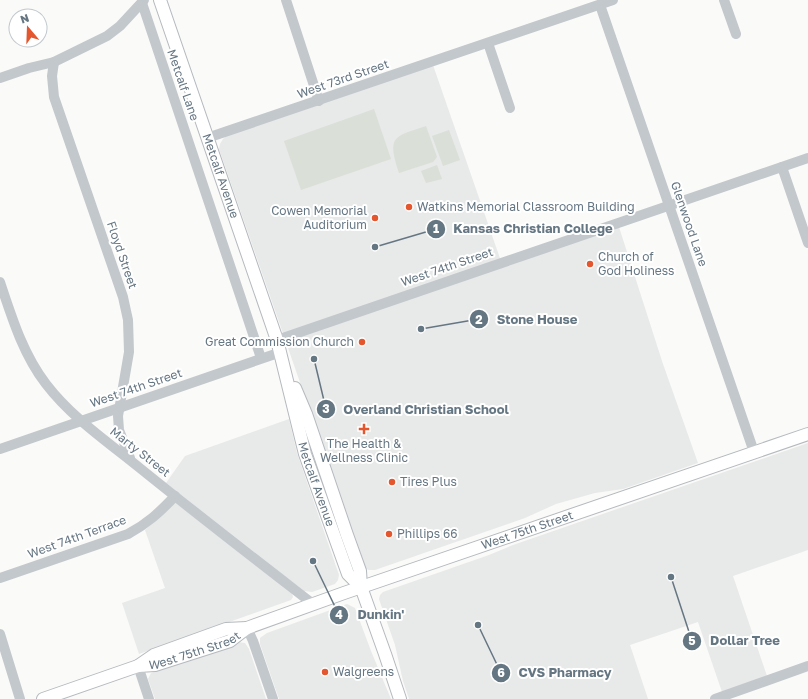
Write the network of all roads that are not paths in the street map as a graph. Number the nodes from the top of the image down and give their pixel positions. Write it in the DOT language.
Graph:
graph roads {
  1 [pos="160,0"];
  2 [pos="286,0"];
  3 [pos="613,0"];
  4 [pos="724,0"];
  5 [pos="143,1"];
  6 [pos="600,4"];
  7 [pos="736,34"];
  8 [pos="488,43"];
  9 [pos="54,62"];
  10 [pos="0,78"];
  11 [pos="319,101"];
  12 [pos="510,108"];
  13 [pos="207,138"];
  14 [pos="808,158"];
  15 [pos="782,167"];
  16 [pos="669,205"];
  17 [pos="808,243"];
  18 [pos="0,282"];
  19 [pos="277,340"];
  20 [pos="281,352"];
  21 [pos="261,358"];
  22 [pos="119,407"];
  23 [pos="81,421"];
  24 [pos="808,434"];
  25 [pos="0,450"];
  26 [pos="754,452"];
  27 [pos="130,460"];
  28 [pos="175,496"];
  29 [pos="0,578"];
  30 [pos="361,587"];
  31 [pos="313,604"];
  32 [pos="247,628"];
  33 [pos="0,634"];
  34 [pos="138,666"];
  35 [pos="808,666"];
  36 [pos="20,699"];
  37 [pos="42,699"];
  38 [pos="149,699"];
  39 [pos="272,699"];
  40 [pos="400,699"];
  41 [pos="715,699"];
  1 -- 13 [label="main road, Metcalf Avenue"];
  2 -- 11 [label="street"];
  3 -- 6 [label="street, West 73rd Street"];
  4 -- 7 [label="street"];
  5 -- 9 [label="street"];
  5 -- 21 [label="street, Metcalf Lane"];
  6 -- 8 [label="street, West 73rd Street"];
  6 -- 16 [label="street, Glenwood Lane"];
  8 -- 11 [label="street, West 73rd Street"];
  8 -- 12 [label="street"];
  9 -- 10 [label="street"];
  9 -- 22 [label="street, Floyd Street"];
  11 -- 13 [label="street, West 73rd Street"];
  13 -- 19 [label="main road, Metcalf Avenue"];
  14 -- 15 [label="street, West 74th Street"];
  15 -- 16 [label="street, West 74th Street"];
  15 -- 17 [label="street"];
  16 -- 19 [label="street, West 74th Street"];
  16 -- 26 [label="street, Glenwood Lane"];
  18 -- 23 [label="street, Marty Street"];
  19 -- 20 [label="main road, Metcalf Avenue"];
  20 -- 21 [label="street, West 74th Street"];
  20 -- 30 [label="main road, Metcalf Avenue"];
  21 -- 22 [label="street, West 74th Street"];
  22 -- 23 [label="street, West 74th Street"];
  22 -- 27 [label="street, Floyd Street"];
  23 -- 25 [label="street, West 74th Street"];
  23 -- 27 [label="street, Marty Street"];
  24 -- 26 [label="main road, West 75th Street"];
  26 -- 30 [label="main road, West 75th Street"];
  27 -- 28 [label="street, Marty Street"];
  28 -- 29 [label="street, West 74th Terrace"];
  28 -- 31 [label="street, Marty Street"];
  30 -- 31 [label="main road, West 75th Street"];
  30 -- 40 [label="main road, Metcalf Avenue"];
  31 -- 32 [label="main road, West 75th Street"];
  32 -- 34 [label="main road, West 75th Street"];
  32 -- 39 [label="street"];
  33 -- 36 [label="street"];
  34 -- 37 [label="main road, West 75th Street"];
  34 -- 38 [label="street"];
  35 -- 41 [label="street"];
}
